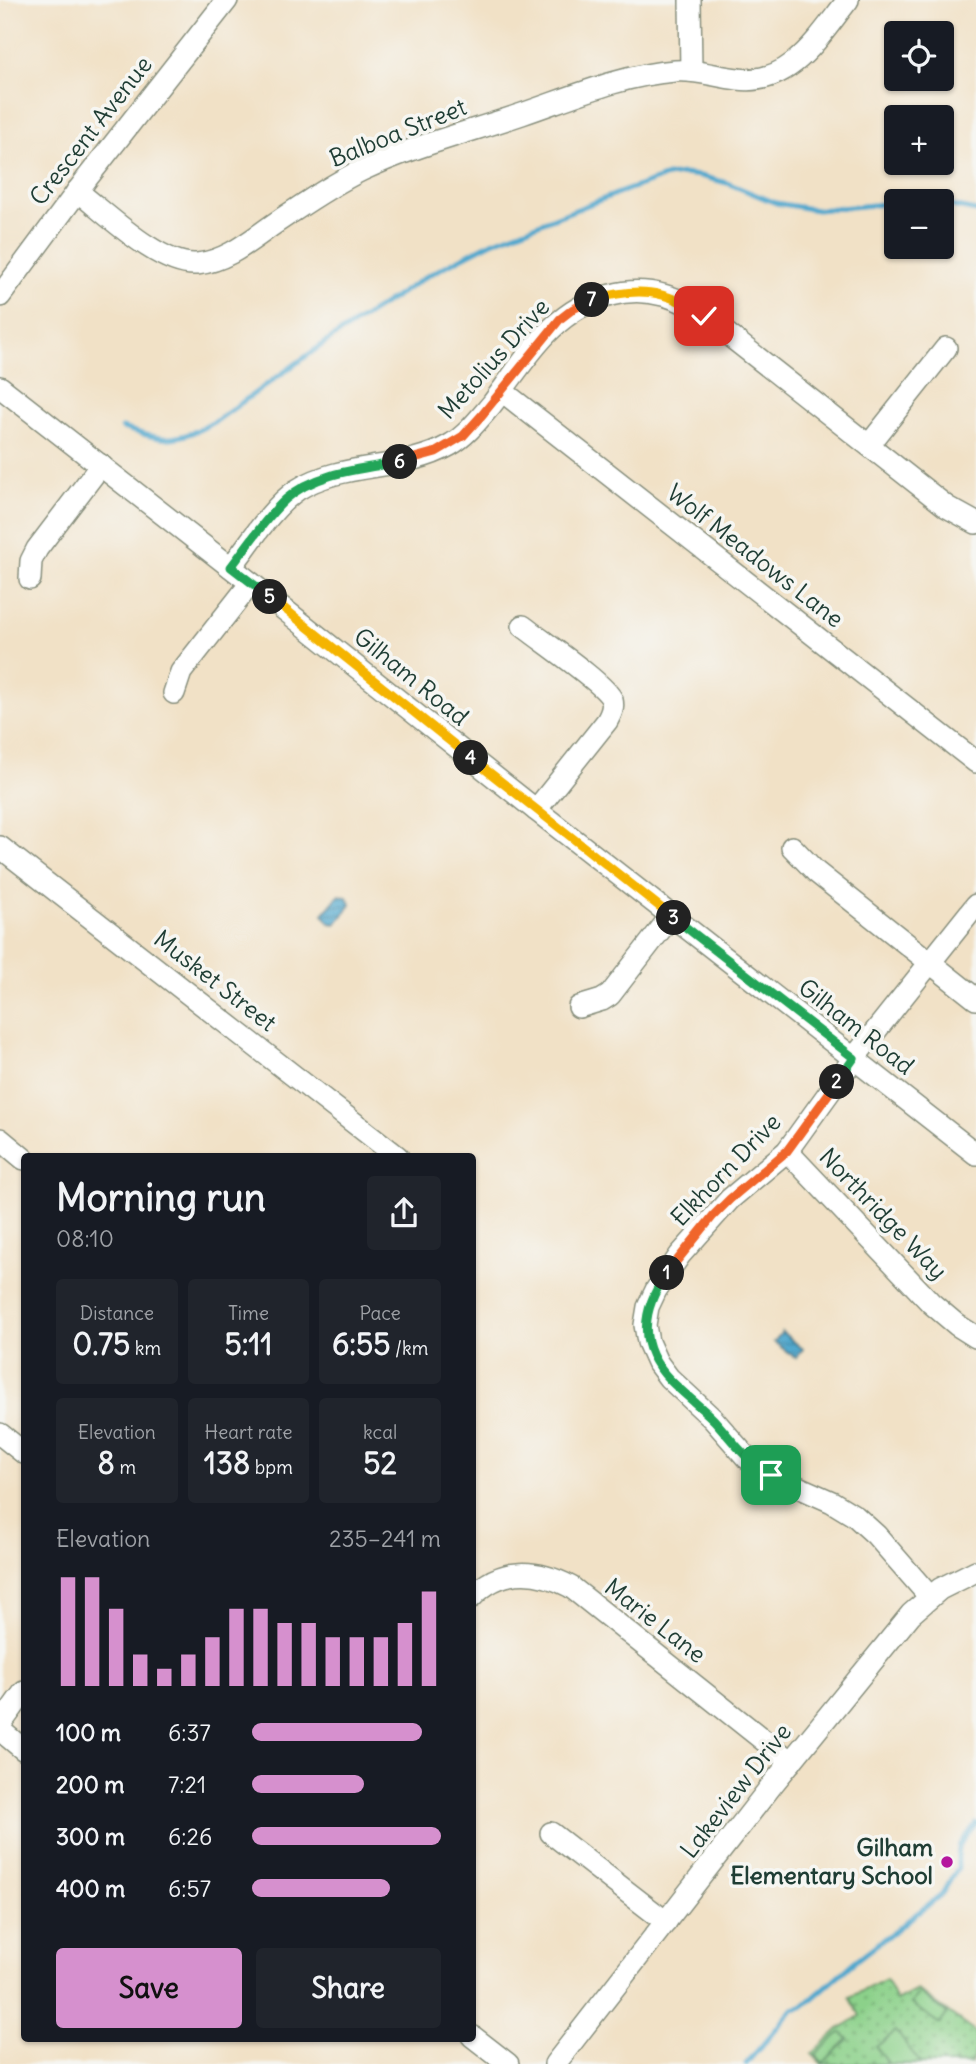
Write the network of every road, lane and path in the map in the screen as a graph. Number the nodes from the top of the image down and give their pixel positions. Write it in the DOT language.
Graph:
graph roads {
  1 [pos="227,0"];
  2 [pos="690,0"];
  3 [pos="848,0"];
  4 [pos="691,71"];
  5 [pos="77,191"];
  6 [pos="0,296"];
  7 [pos="946,348"];
  8 [pos="0,387"];
  9 [pos="502,391"];
  10 [pos="869,445"];
  11 [pos="101,465"];
  12 [pos="976,523"];
  13 [pos="231,567"];
  14 [pos="30,579"];
  15 [pos="251,583"];
  16 [pos="523,626"];
  17 [pos="174,693"];
  18 [pos="976,762"];
  19 [pos="536,810"];
  20 [pos="0,847"];
  21 [pos="792,848"];
  22 [pos="976,905"];
  23 [pos="671,916"];
  24 [pos="930,963"];
  25 [pos="976,999"];
  26 [pos="579,1007"];
  27 [pos="854,1058"];
  28 [pos="0,1139"];
  29 [pos="787,1151"];
  30 [pos="393,1153"];
  31 [pos="976,1154"];
  32 [pos="21,1156"];
  33 [pos="976,1336"];
  34 [pos="0,1434"];
  35 [pos="21,1451"];
  36 [pos="976,1571"];
  37 [pos="476,1594"];
  38 [pos="930,1597"];
  39 [pos="9,1715"];
  40 [pos="21,1743"];
  41 [pos="791,1762"];
  42 [pos="551,1833"];
  43 [pos="666,1922"];
  44 [pos="476,2039"];
  45 [pos="508,2064"];
  46 [pos="555,2064"];
  1 -- 5 [label="street, Crescent Avenue"];
  2 -- 4 [label="street"];
  3 -- 4 [label="street, Balboa Street"];
  4 -- 5 [label="street, Balboa Street"];
  5 -- 6 [label="street, Crescent Avenue"];
  7 -- 10 [label="street"];
  8 -- 11 [label="street, Gilham Road"];
  9 -- 10 [label="street, Metolius Drive"];
  9 -- 13 [label="street, Metolius Drive"];
  9 -- 18 [label="street, Wolf Meadows Lane"];
  10 -- 12 [label="street, Metolius Drive"];
  11 -- 13 [label="street, Gilham Road"];
  11 -- 14 [label="street"];
  13 -- 15 [label="street, Gilham Road"];
  15 -- 17 [label="street"];
  15 -- 19 [label="street, Gilham Road"];
  16 -- 19 [label="street"];
  19 -- 23 [label="street, Gilham Road"];
  20 -- 30 [label="street, Musket Street"];
  21 -- 24 [label="street"];
  22 -- 24 [label="street, Elkhorn Drive"];
  23 -- 26 [label="street"];
  23 -- 27 [label="street, Gilham Road"];
  24 -- 25 [label="street"];
  24 -- 27 [label="street, Elkhorn Drive"];
  27 -- 29 [label="street, Elkhorn Drive"];
  27 -- 31 [label="street, Gilham Road"];
  28 -- 32 [label="street"];
  29 -- 33 [label="street, Northridge Way"];
  29 -- 38 [label="street, Elkhorn Drive"];
  34 -- 35 [label="street"];
  36 -- 38 [label="street, Lakeview Drive"];
  37 -- 41 [label="street, Marie Lane"];
  38 -- 41 [label="street, Lakeview Drive"];
  39 -- 40 [label="street"];
  41 -- 43 [label="street, Lakeview Drive"];
  42 -- 43 [label="street"];
  43 -- 46 [label="street, Lakeview Drive"];
  44 -- 45 [label="street"];
}
